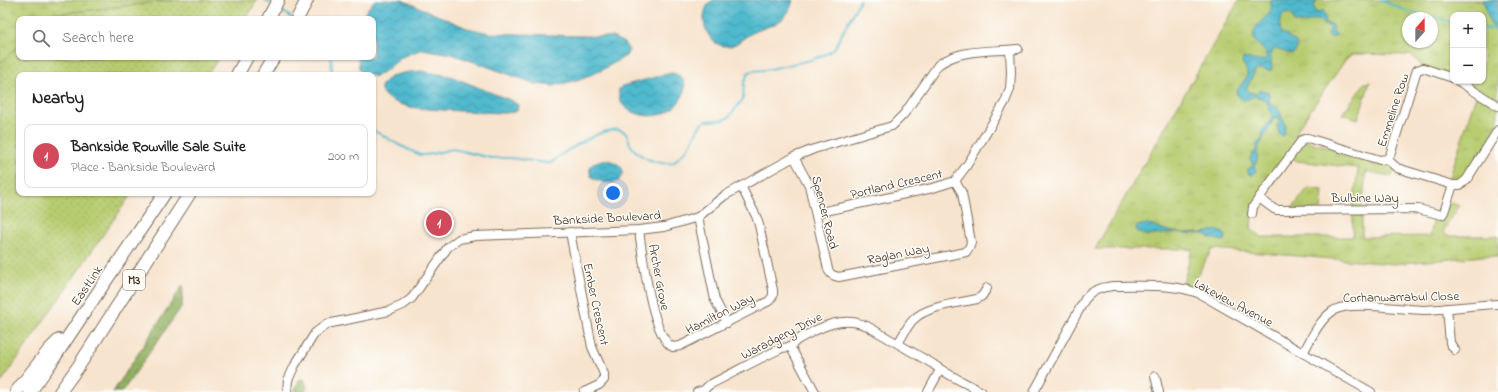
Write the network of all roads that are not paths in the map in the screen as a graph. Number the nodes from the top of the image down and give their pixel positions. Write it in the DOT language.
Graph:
graph roads {
  1 [pos="278,0"];
  2 [pos="307,0"];
  3 [pos="270,16"];
  4 [pos="299,16"];
  5 [pos="1014,49"];
  6 [pos="245,60"];
  7 [pos="272,60"];
  8 [pos="239,72"];
  9 [pos="264,72"];
  10 [pos="1450,77"];
  11 [pos="1463,84"];
  12 [pos="1498,106"];
  13 [pos="1498,130"];
  14 [pos="794,157"];
  15 [pos="1387,159"];
  16 [pos="955,180"];
  17 [pos="1453,185"];
  18 [pos="741,186"];
  19 [pos="163,196"];
  20 [pos="188,196"];
  21 [pos="1259,198"];
  22 [pos="816,213"];
  23 [pos="1252,214"];
  24 [pos="698,217"];
  25 [pos="639,230"];
  26 [pos="570,232"];
  27 [pos="832,275"];
  28 [pos="987,288"];
  29 [pos="1498,304"];
  30 [pos="1447,308"];
  31 [pos="80,319"];
  32 [pos="727,323"];
  33 [pos="898,343"];
  34 [pos="790,346"];
  35 [pos="673,347"];
  36 [pos="1455,350"];
  37 [pos="1303,353"];
  38 [pos="78,367"];
  39 [pos="940,370"];
  40 [pos="1155,376"];
  41 [pos="702,391"];
  42 [pos="16,392"];
  43 [pos="30,392"];
  44 [pos="60,392"];
  45 [pos="66,392"];
  46 [pos="287,392"];
  47 [pos="584,392"];
  48 [pos="815,392"];
  49 [pos="928,392"];
  50 [pos="982,392"];
  51 [pos="1034,392"];
  52 [pos="1159,392"];
  53 [pos="1167,392"];
  54 [pos="1371,392"];
  1 -- 3 [label="highway"];
  2 -- 4 [label="highway"];
  5 -- 14 [label="street, Bankside Boulevard"];
  5 -- 16 [label="street, Portland Crescent"];
  6 -- 8 [label="highway"];
  7 -- 9 [label="highway"];
  10 -- 15 [label="street, Emmeline Row"];
  11 -- 12 [label="street"];
  13 -- 17 [label="street"];
  14 -- 18 [label="street, Bankside Boulevard"];
  14 -- 22 [label="street, Spencer Road"];
  15 -- 17 [label="street"];
  15 -- 21 [label="street, Emmeline Row"];
  16 -- 22 [label="street, Portland Crescent"];
  16 -- 27 [label="street, Raglan Way"];
  17 -- 21 [label="street, Bulbine Way"];
  18 -- 24 [label="street, Bankside Boulevard"];
  18 -- 32 [label="street, Hamilton Way"];
  19 -- 31 [label="highway, EastLink / M3"];
  20 -- 38 [label="highway, M3"];
  21 -- 23 [label="street, Emmeline Row"];
  22 -- 27 [label="street, Spencer Road"];
  24 -- 25 [label="street, Bankside Boulevard"];
  24 -- 32 [label="street"];
  25 -- 26 [label="street, Bankside Boulevard"];
  25 -- 35 [label="street, Archer Grove"];
  26 -- 46 [label="street, Bankside Boulevard"];
  26 -- 47 [label="street, Ember Crescent"];
  28 -- 33 [label="street"];
  29 -- 30 [label="street, Corhanwarrabul Close"];
  30 -- 36 [label="street"];
  30 -- 37 [label="street, Corhanwarrabul Close"];
  31 -- 42 [label="highway"];
  31 -- 43 [label="highway, EastLink / M3"];
  32 -- 35 [label="street, Hamilton Way"];
  33 -- 34 [label="street, Waradgery Drive"];
  33 -- 39 [label="street, Waradgery Drive"];
  34 -- 41 [label="street, Waradgery Drive"];
  34 -- 48 [label="street"];
  37 -- 51 [label="street, Lakeview Avenue"];
  37 -- 54 [label="street, Lakeview Avenue"];
  38 -- 44 [label="highway, M3"];
  38 -- 45 [label="highway"];
  39 -- 49 [label="street"];
  39 -- 50 [label="street, Waradgery Drive"];
  40 -- 52 [label="street"];
  52 -- 53 [label="street"];
}
